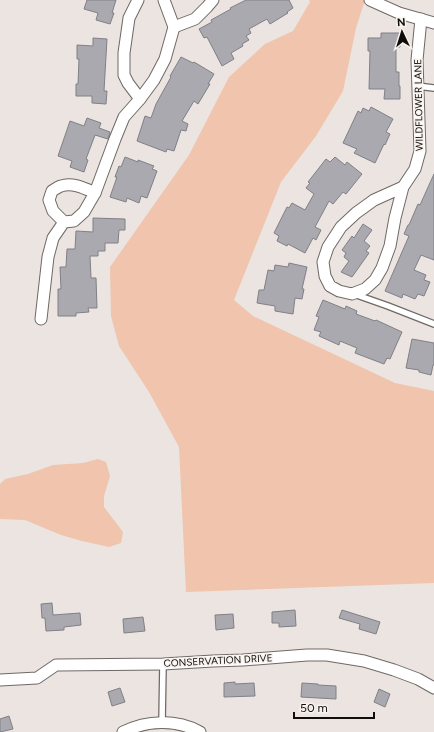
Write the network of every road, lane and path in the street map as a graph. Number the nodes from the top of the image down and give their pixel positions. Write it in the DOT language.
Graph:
graph roads {
  1 [pos="138,0"];
  2 [pos="164,0"];
  3 [pos="213,0"];
  4 [pos="370,0"];
  5 [pos="421,19"];
  6 [pos="434,23"];
  7 [pos="174,27"];
  8 [pos="417,86"];
  9 [pos="434,88"];
  10 [pos="140,99"];
  11 [pos="403,187"];
  12 [pos="95,192"];
  13 [pos="64,222"];
  14 [pos="352,294"];
  15 [pos="41,319"];
  16 [pos="434,324"];
  17 [pos="162,664"];
  18 [pos="0,680"];
  19 [pos="434,688"];
  20 [pos="162,723"];
  21 [pos="123,732"];
  22 [pos="200,732"];
  1 -- 10 [label="street"];
  2 -- 7 [label="street"];
  3 -- 7 [label="street"];
  4 -- 5 [label="street"];
  5 -- 6 [label="street"];
  5 -- 8 [label="street, WILDFLOWER LANE"];
  7 -- 10 [label="street"];
  8 -- 9 [label="lane"];
  8 -- 11 [label="street, WILDFLOWER LANE"];
  10 -- 12 [label="street"];
  11 -- 14 [label="street, WILDFLOWER LANE"];
  11 -- 14 [label="street"];
  12 -- 13 [label="street"];
  12 -- 13 [label="street"];
  13 -- 15 [label="street"];
  14 -- 16 [label="lane"];
  17 -- 18 [label="street, CONSERVATION DRIVE"];
  17 -- 19 [label="street, CONSERVATION DRIVE"];
  17 -- 20 [label="lane"];
  20 -- 21 [label="street"];
  20 -- 22 [label="street"];
}
